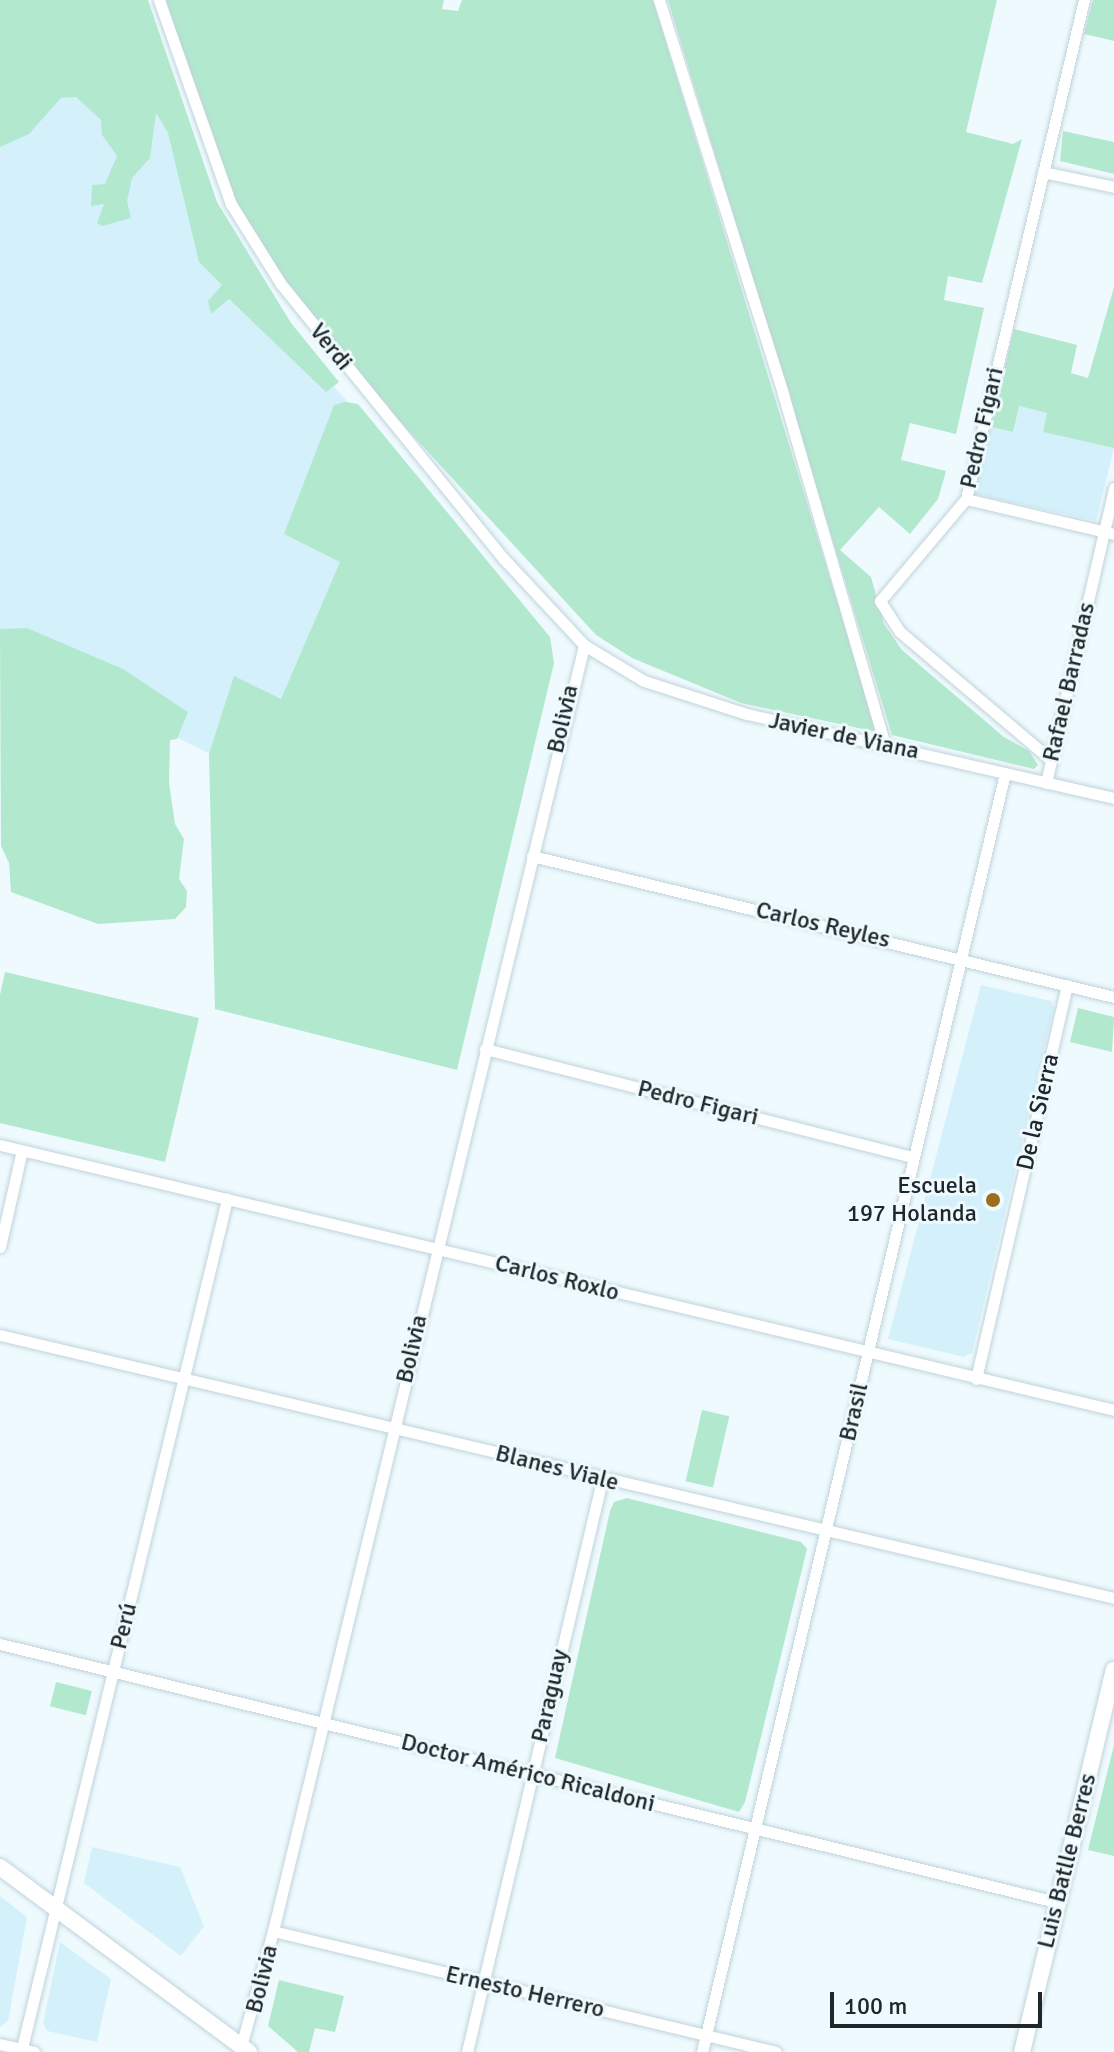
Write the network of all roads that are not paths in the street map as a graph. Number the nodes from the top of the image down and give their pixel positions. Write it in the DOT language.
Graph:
graph roads {
  1 [pos="159,0"];
  2 [pos="659,0"];
  3 [pos="1084,0"];
  4 [pos="1043,172"];
  5 [pos="1114,187"];
  6 [pos="1114,488"];
  7 [pos="966,499"];
  8 [pos="1109,533"];
  9 [pos="584,645"];
  10 [pos="885,744"];
  11 [pos="1050,759"];
  12 [pos="1005,773"];
  13 [pos="1046,783"];
  14 [pos="1114,798"];
  15 [pos="532,856"];
  16 [pos="960,958"];
  17 [pos="1067,985"];
  18 [pos="1114,997"];
  19 [pos="485,1049"];
  20 [pos="0,1145"];
  21 [pos="22,1150"];
  22 [pos="912,1157"];
  23 [pos="227,1199"];
  24 [pos="0,1247"];
  25 [pos="436,1248"];
  26 [pos="0,1335"];
  27 [pos="867,1353"];
  28 [pos="976,1379"];
  29 [pos="186,1380"];
  30 [pos="1114,1410"];
  31 [pos="393,1428"];
  32 [pos="602,1480"];
  33 [pos="826,1531"];
  34 [pos="1114,1598"];
  35 [pos="0,1644"];
  36 [pos="113,1670"];
  37 [pos="1114,1670"];
  38 [pos="323,1722"];
  39 [pos="532,1772"];
  40 [pos="753,1830"];
  41 [pos="0,1867"];
  42 [pos="1056,1902"];
  43 [pos="55,1908"];
  44 [pos="273,1931"];
  45 [pos="484,1983"];
  46 [pos="706,2034"];
  47 [pos="0,2044"];
  48 [pos="243,2050"];
  49 [pos="26,2051"];
  50 [pos="467,2052"];
  51 [pos="702,2052"];
  52 [pos="776,2052"];
  53 [pos="1022,2052"];
  1 -- 9 [label="street, Verdi"];
  2 -- 10 [label="street"];
  3 -- 4 [label="street, Pedro Figari"];
  4 -- 5 [label="street"];
  4 -- 7 [label="street, Pedro Figari"];
  6 -- 8 [label="street, Rafael Barradas"];
  7 -- 8 [label="street"];
  7 -- 11 [label="street, Pedro Figari"];
  8 -- 11 [label="street, Rafael Barradas"];
  9 -- 10 [label="street, Javier de Viana"];
  9 -- 15 [label="street, Bolivia"];
  10 -- 12 [label="street, Javier de Viana"];
  11 -- 13 [label="street, Rafael Barradas"];
  12 -- 13 [label="street, Javier de Viana"];
  12 -- 16 [label="street, Brasil"];
  13 -- 14 [label="street, Javier de Viana"];
  15 -- 16 [label="street, Carlos Reyles"];
  15 -- 19 [label="street, Bolivia"];
  16 -- 17 [label="street, Carlos Reyles"];
  16 -- 22 [label="street, Brasil"];
  17 -- 18 [label="street, Carlos Reyles"];
  17 -- 28 [label="street, De la Sierra"];
  19 -- 22 [label="street, Pedro Figari"];
  19 -- 25 [label="street, Bolivia"];
  20 -- 21 [label="street, Carlos Roxlo"];
  21 -- 23 [label="street, Carlos Roxlo"];
  21 -- 24 [label="street"];
  22 -- 27 [label="street, Brasil"];
  23 -- 25 [label="street, Carlos Roxlo"];
  23 -- 29 [label="street, Perú"];
  25 -- 27 [label="street, Carlos Roxlo"];
  25 -- 31 [label="street, Bolivia"];
  26 -- 29 [label="street, Blanes Viale"];
  27 -- 28 [label="street, Carlos Roxlo"];
  27 -- 33 [label="street, Brasil"];
  28 -- 30 [label="street, Carlos Roxlo"];
  29 -- 31 [label="street, Blanes Viale"];
  29 -- 36 [label="street, Perú"];
  31 -- 32 [label="street, Blanes Viale"];
  31 -- 38 [label="street, Bolivia"];
  32 -- 33 [label="street, Blanes Viale"];
  32 -- 39 [label="street, Paraguay"];
  33 -- 34 [label="street, Blanes Viale"];
  33 -- 40 [label="street, Brasil"];
  35 -- 36 [label="street, Doctor Américo Ricaldoni"];
  36 -- 38 [label="street, Doctor Américo Ricaldoni"];
  36 -- 43 [label="street, Perú"];
  37 -- 42 [label="street, Luis Batlle Berres"];
  38 -- 39 [label="street, Doctor Américo Ricaldoni"];
  38 -- 44 [label="street, Bolivia"];
  39 -- 40 [label="street, Doctor Américo Ricaldoni"];
  39 -- 45 [label="street, Paraguay"];
  40 -- 42 [label="street, Doctor Américo Ricaldoni"];
  40 -- 46 [label="street, Brasil"];
  41 -- 43 [label="street"];
  42 -- 53 [label="street, Luis Batlle Berres"];
  43 -- 48 [label="street"];
  43 -- 49 [label="street, Perú"];
  44 -- 45 [label="street, Ernesto Herrero"];
  44 -- 48 [label="street, Bolivia"];
  45 -- 46 [label="street, Ernesto Herrero"];
  45 -- 50 [label="street, Paraguay"];
  46 -- 51 [label="street, Brasil"];
  46 -- 52 [label="street, Ernesto Herrero"];
  47 -- 49 [label="street"];
}
